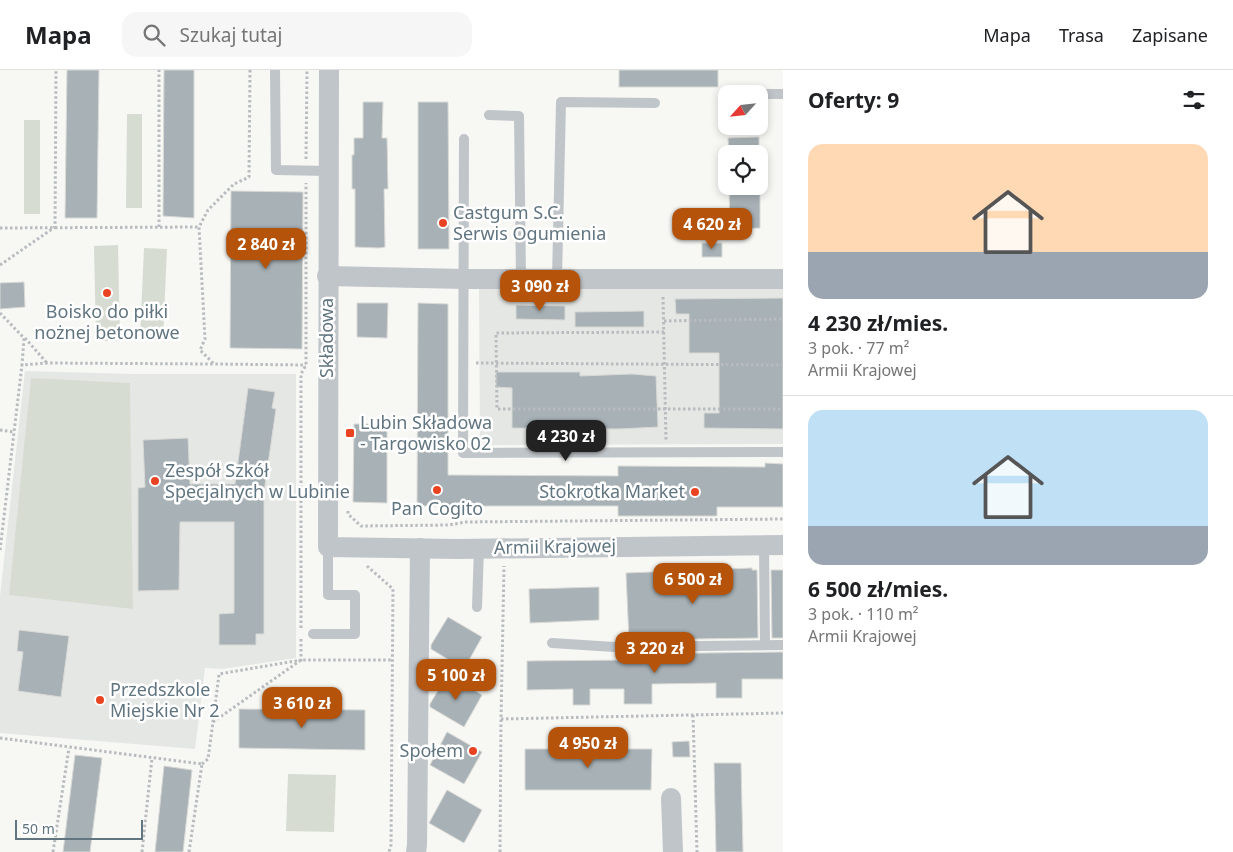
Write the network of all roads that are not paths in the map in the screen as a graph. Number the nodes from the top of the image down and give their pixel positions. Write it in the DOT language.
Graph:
graph roads {
  1 [pos="275,70"];
  2 [pos="329,70"];
  3 [pos="768,94"];
  4 [pos="783,94"];
  5 [pos="655,104"];
  6 [pos="489,116"];
  7 [pos="464,139"];
  8 [pos="329,171"];
  9 [pos="327,276"];
  10 [pos="465,278"];
  11 [pos="521,279"];
  12 [pos="557,279"];
  13 [pos="783,279"];
  14 [pos="783,452"];
  15 [pos="773,545"];
  16 [pos="328,546"];
  17 [pos="420,548"];
  18 [pos="479,548"];
  19 [pos="477,607"];
  20 [pos="313,634"];
  21 [pos="552,643"];
  22 [pos="765,645"];
  23 [pos="783,645"];
  24 [pos="671,798"];
  25 [pos="416,852"];
  26 [pos="673,852"];
  1 -- 8 [label="lane"];
  2 -- 8 [label="street, Składowa"];
  3 -- 4 [label="lane"];
  5 -- 12 [label="lane"];
  6 -- 11 [label="lane"];
  7 -- 10 [label="lane"];
  8 -- 9 [label="street, Składowa"];
  9 -- 10 [label="street"];
  9 -- 16 [label="street, Składowa"];
  10 -- 11 [label="street"];
  10 -- 14 [label="lane"];
  11 -- 12 [label="street"];
  12 -- 13 [label="street"];
  15 -- 18 [label="street, Armii Krajowej"];
  15 -- 22 [label="lane"];
  16 -- 17 [label="street, Armii Krajowej"];
  16 -- 20 [label="lane"];
  17 -- 18 [label="street, Armii Krajowej"];
  17 -- 25 [label="street"];
  18 -- 19 [label="lane"];
  21 -- 22 [label="lane"];
  22 -- 23 [label="lane"];
  24 -- 26 [label="street"];
}
